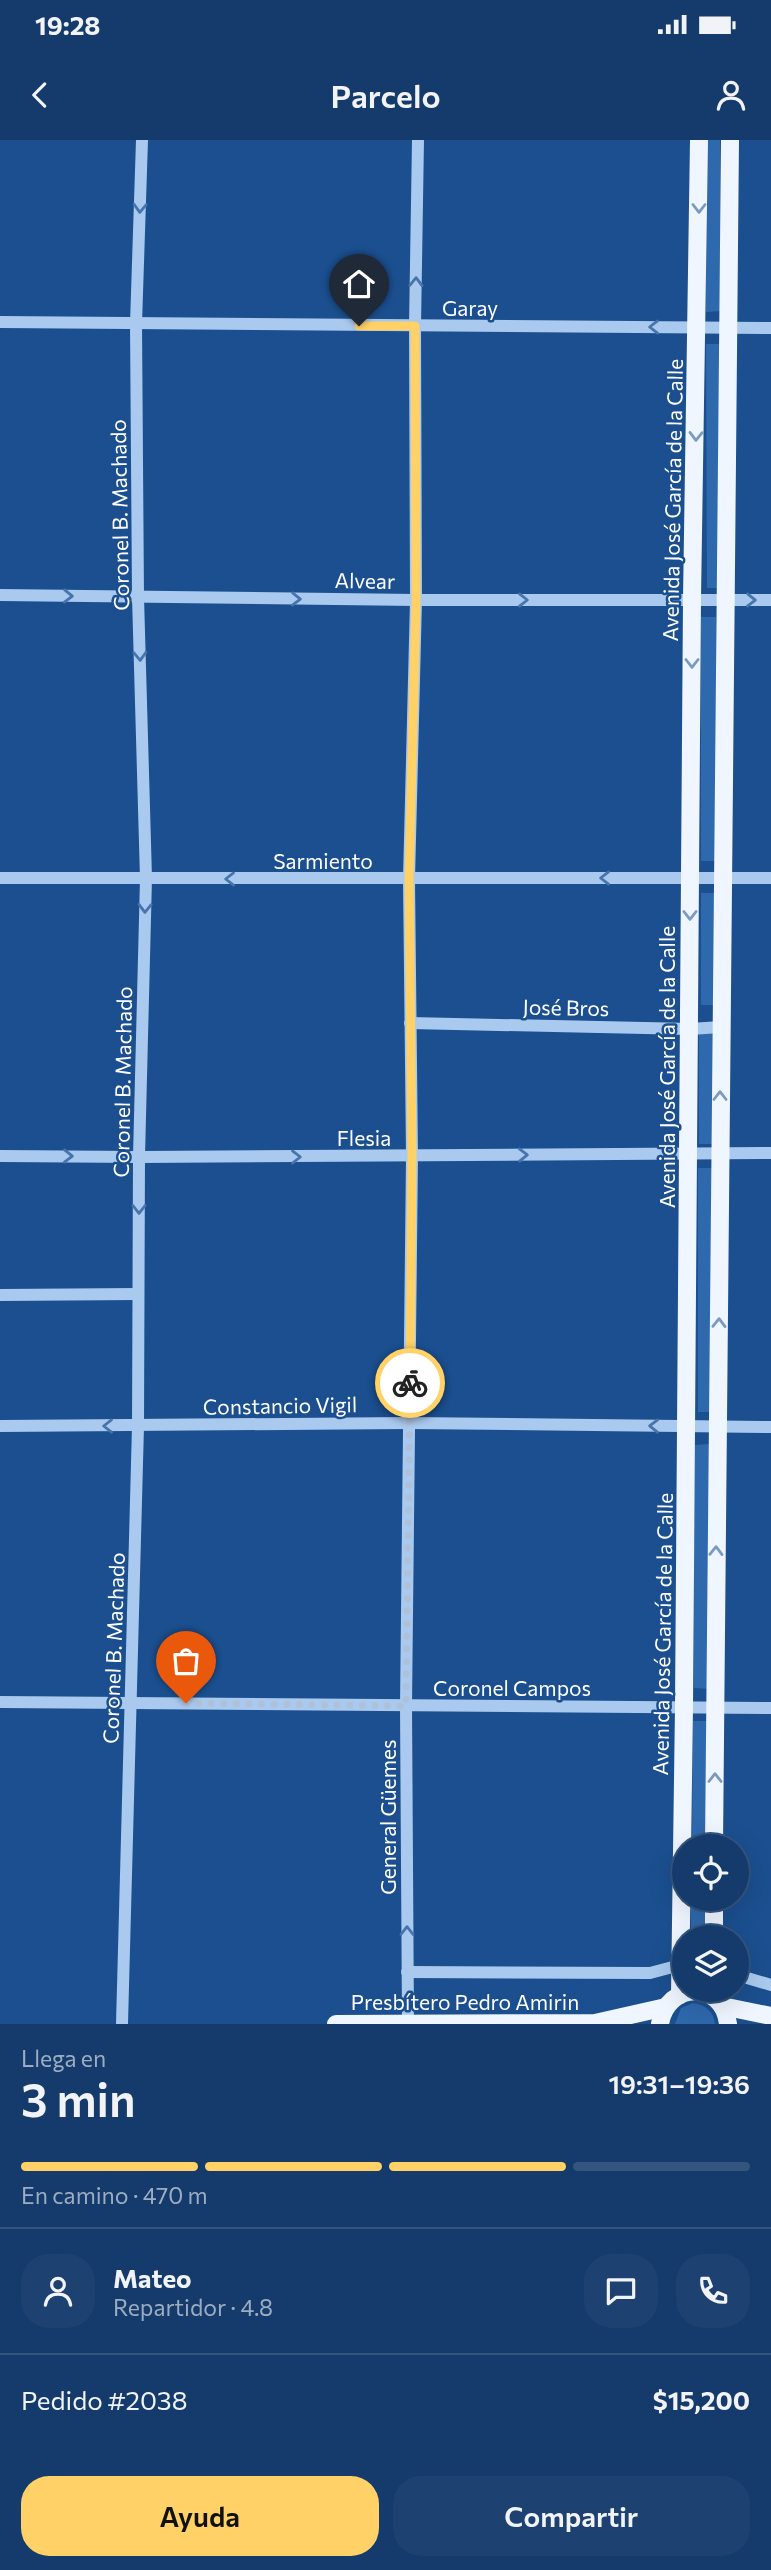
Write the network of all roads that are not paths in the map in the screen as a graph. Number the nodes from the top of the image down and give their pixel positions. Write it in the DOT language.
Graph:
graph roads {
  1 [pos="142,140"];
  2 [pos="418,140"];
  3 [pos="699,140"];
  4 [pos="730,140"];
  5 [pos="0,322"];
  6 [pos="136,324"];
  7 [pos="415,326"];
  8 [pos="698,327"];
  9 [pos="728,327"];
  10 [pos="771,328"];
  11 [pos="0,595"];
  12 [pos="138,597"];
  13 [pos="692,599"];
  14 [pos="726,599"];
  15 [pos="416,600"];
  16 [pos="771,600"];
  17 [pos="690,877"];
  18 [pos="723,877"];
  19 [pos="0,878"];
  20 [pos="146,878"];
  21 [pos="771,878"];
  22 [pos="409,879"];
  23 [pos="410,1023"];
  24 [pos="721,1027"];
  25 [pos="690,1029"];
  26 [pos="720,1152"];
  27 [pos="688,1153"];
  28 [pos="771,1153"];
  29 [pos="0,1156"];
  30 [pos="412,1156"];
  31 [pos="139,1157"];
  32 [pos="138,1294"];
  33 [pos="0,1295"];
  34 [pos="409,1423"];
  35 [pos="0,1426"];
  36 [pos="138,1426"];
  37 [pos="686,1426"];
  38 [pos="718,1426"];
  39 [pos="771,1427"];
  40 [pos="0,1702"];
  41 [pos="131,1702"];
  42 [pos="406,1706"];
  43 [pos="684,1707"];
  44 [pos="715,1707"];
  45 [pos="771,1708"];
  46 [pos="714,1834"];
  47 [pos="682,1925"];
  48 [pos="672,1967"];
  49 [pos="407,1972"];
  50 [pos="749,1979"];
  51 [pos="771,1985"];
  52 [pos="718,2002"];
  53 [pos="728,2002"];
  54 [pos="663,2015"];
  55 [pos="771,2017"];
  56 [pos="408,2023"];
  57 [pos="596,2023"];
  58 [pos="122,2024"];
  59 [pos="336,2024"];
  60 [pos="728,2024"];
  1 -- 6 [label="street, Coronel B. Machado, one-way"];
  7 -- 2 [label="street, General Güemes, one-way"];
  3 -- 8 [label="main road, Avenida José García de la Calle, one-way"];
  4 -- 9 [label="main road"];
  5 -- 6 [label="street, Garay"];
  6 -- 7 [label="street, Garay"];
  6 -- 12 [label="street, Coronel B. Machado"];
  8 -- 7 [label="street, Garay, one-way"];
  7 -- 15 [label="street, General Güemes"];
  8 -- 9 [label="street, Garay"];
  8 -- 13 [label="main road, Avenida José García de la Calle, one-way"];
  9 -- 10 [label="street, Garay"];
  9 -- 14 [label="main road"];
  11 -- 12 [label="street, Alvear, one-way"];
  12 -- 15 [label="street, Alvear, one-way"];
  12 -- 20 [label="street, Coronel B. Machado, one-way"];
  13 -- 14 [label="street, Alvear"];
  15 -- 13 [label="street, Alvear, one-way"];
  13 -- 17 [label="main road, Avenida José García de la Calle, one-way"];
  14 -- 16 [label="street, Alvear, one-way"];
  14 -- 18 [label="main road"];
  15 -- 22 [label="street, General Güemes"];
  17 -- 18 [label="street, Sarmiento"];
  17 -- 22 [label="street, Sarmiento, one-way"];
  17 -- 25 [label="main road, Avenida José García de la Calle, one-way"];
  18 -- 21 [label="street, Sarmiento"];
  18 -- 24 [label="main road"];
  19 -- 20 [label="street, Sarmiento"];
  22 -- 20 [label="street, Sarmiento, one-way"];
  20 -- 31 [label="street, Coronel B. Machado, one-way"];
  22 -- 23 [label="street, General Güemes"];
  23 -- 25 [label="street, José Bros"];
  23 -- 30 [label="street, General Güemes"];
  24 -- 25 [label="street, José Bros"];
  26 -- 24 [label="main road, one-way"];
  25 -- 27 [label="main road, Avenida José García de la Calle"];
  26 -- 27 [label="street, Flesia"];
  26 -- 28 [label="street, Flesia"];
  38 -- 26 [label="main road, one-way"];
  30 -- 27 [label="street, Flesia, one-way"];
  27 -- 37 [label="main road, Avenida José García de la Calle"];
  29 -- 31 [label="street, Flesia, one-way"];
  31 -- 30 [label="street, Flesia, one-way"];
  30 -- 34 [label="street, General Güemes"];
  31 -- 32 [label="street, Coronel B. Machado, one-way"];
  32 -- 33 [label="street"];
  32 -- 36 [label="street, Coronel B. Machado"];
  34 -- 36 [label="street, Constancio Vigil"];
  37 -- 34 [label="street, Constancio Vigil, one-way"];
  34 -- 42 [label="street, General Güemes"];
  36 -- 35 [label="street, Constancio Vigil, one-way"];
  36 -- 41 [label="street, Coronel B. Machado"];
  37 -- 38 [label="street, Constancio Vigil"];
  37 -- 43 [label="main road, Avenida José García de la Calle"];
  38 -- 39 [label="street, Constancio Vigil"];
  44 -- 38 [label="main road, one-way"];
  40 -- 41 [label="street, Coronel Campos"];
  41 -- 42 [label="street, Coronel Campos"];
  41 -- 58 [label="street, Coronel B. Machado"];
  42 -- 43 [label="street, Coronel Campos"];
  49 -- 42 [label="street, General Güemes, one-way"];
  43 -- 44 [label="street, Coronel Campos"];
  43 -- 47 [label="main road, Avenida José García de la Calle"];
  44 -- 45 [label="street, Coronel Campos"];
  46 -- 44 [label="main road, one-way"];
  48 -- 49 [label="street, Presbítero Pedro Amirin"];
  49 -- 56 [label="street, General Güemes"];
  50 -- 51 [label="street"];
  52 -- 60 [label="main road"];
  53 -- 55 [label="main road"];
  54 -- 57 [label="main road, Presbítero Pedro Amirin"];
  56 -- 57 [label="main road, Presbítero Pedro Amirin"];
  56 -- 59 [label="main road, Presbítero Pedro Amirin"];
}
